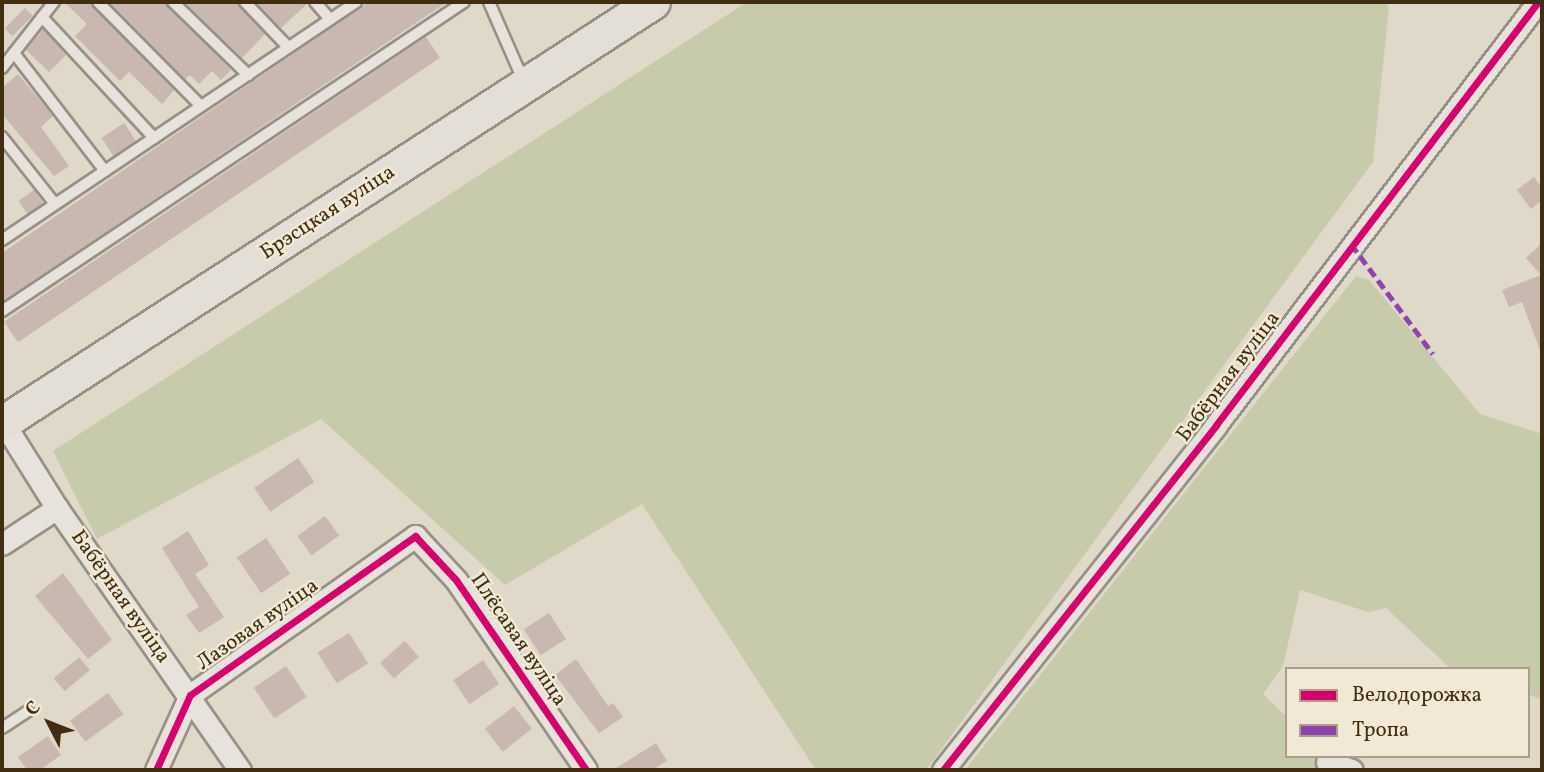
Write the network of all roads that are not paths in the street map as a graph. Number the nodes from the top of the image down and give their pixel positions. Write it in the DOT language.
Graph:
graph roads {
  1 [pos="54,2"];
  2 [pos="98,2"];
  3 [pos="173,2"];
  4 [pos="245,2"];
  5 [pos="315,2"];
  6 [pos="356,2"];
  7 [pos="464,2"];
  8 [pos="489,2"];
  9 [pos="653,2"];
  10 [pos="1538,2"];
  11 [pos="42,17"];
  12 [pos="330,19"];
  13 [pos="288,47"];
  14 [pos="14,53"];
  15 [pos="2,68"];
  16 [pos="248,75"];
  17 [pos="525,84"];
  18 [pos="201,106"];
  19 [pos="2,137"];
  20 [pos="154,138"];
  21 [pos="105,171"];
  22 [pos="55,204"];
  23 [pos="2,240"];
  24 [pos="2,311"];
  25 [pos="3,423"];
  26 [pos="57,508"];
  27 [pos="415,536"];
  28 [pos="2,544"];
  29 [pos="190,695"];
  30 [pos="28,711"];
  31 [pos="2,728"];
  32 [pos="1327,762"];
  33 [pos="156,770"];
  34 [pos="240,770"];
  35 [pos="586,770"];
  36 [pos="943,770"];
  37 [pos="1352,770"];
  1 -- 11 [label="lane"];
  2 -- 18 [label="lane"];
  3 -- 16 [label="lane"];
  4 -- 13 [label="lane"];
  5 -- 12 [label="lane"];
  6 -- 12 [label="lane"];
  7 -- 24 [label="lane"];
  8 -- 17 [label="lane"];
  9 -- 17 [label="main road, Брэсцкая вуліца"];
  10 -- 36 [label="street, Бабёрная вуліца"];
  11 -- 14 [label="lane"];
  11 -- 20 [label="lane"];
  12 -- 13 [label="lane"];
  13 -- 16 [label="lane"];
  14 -- 15 [label="lane"];
  14 -- 21 [label="lane"];
  16 -- 18 [label="lane"];
  17 -- 25 [label="main road, Брэсцкая вуліца"];
  18 -- 20 [label="lane"];
  19 -- 22 [label="lane"];
  20 -- 21 [label="lane"];
  21 -- 22 [label="lane"];
  22 -- 23 [label="lane"];
  25 -- 26 [label="street, Бабёрная вуліца"];
  26 -- 28 [label="street"];
  26 -- 29 [label="street, Бабёрная вуліца"];
  27 -- 29 [label="street, Лазовая вуліца"];
  27 -- 35 [label="street, Плёсавая вуліца"];
  29 -- 33 [label="street, Лазовая вуліца"];
  29 -- 34 [label="street, Бабёрная вуліца"];
  30 -- 31 [label="lane"];
  32 -- 37 [label="street"];
}
